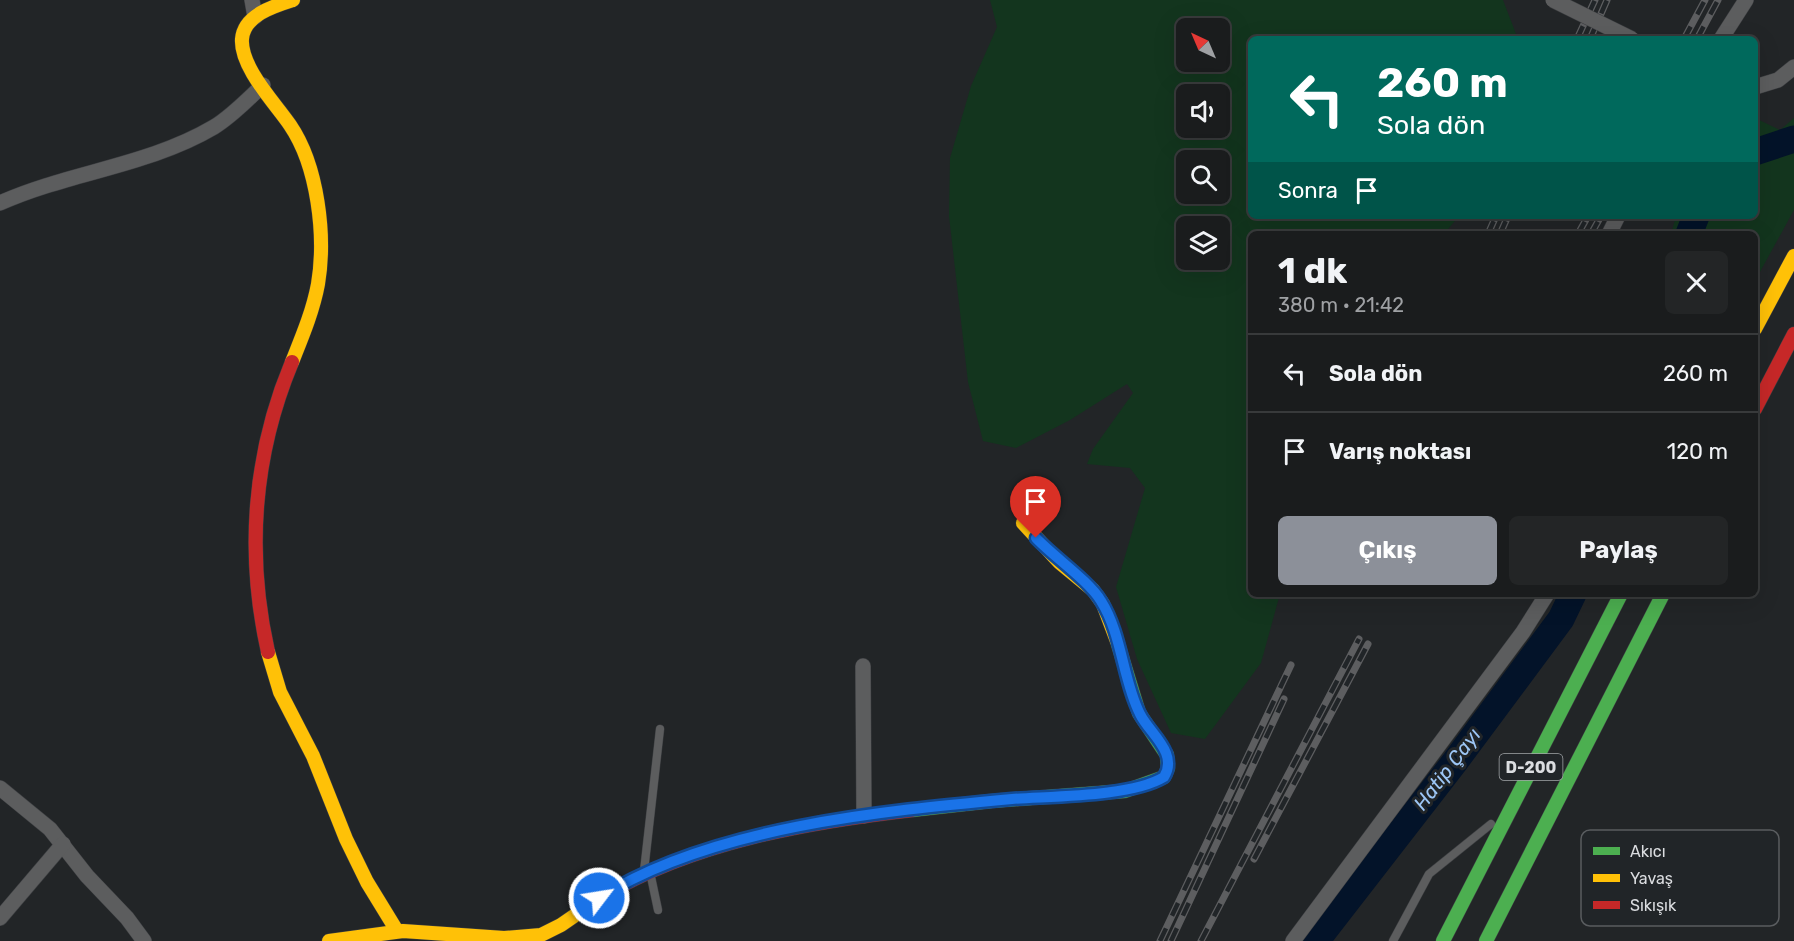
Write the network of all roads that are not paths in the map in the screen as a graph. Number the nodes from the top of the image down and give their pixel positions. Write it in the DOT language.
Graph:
graph roads {
  1 [pos="252,0"];
  2 [pos="293,0"];
  3 [pos="1553,0"];
  4 [pos="1746,0"];
  5 [pos="255,17"];
  6 [pos="1626,36"];
  7 [pos="1724,36"];
  8 [pos="1794,67"];
  9 [pos="262,85"];
  10 [pos="1758,86"];
  11 [pos="0,203"];
  12 [pos="1794,256"];
  13 [pos="1758,323"];
  14 [pos="1794,334"];
  15 [pos="1758,403"];
  16 [pos="1023,523"];
  17 [pos="1545,597"];
  18 [pos="1619,597"];
  19 [pos="1661,597"];
  20 [pos="863,666"];
  21 [pos="660,729"];
  22 [pos="0,788"];
  23 [pos="1509,810"];
  24 [pos="864,816"];
  25 [pos="63,844"];
  26 [pos="647,872"];
  27 [pos="657,910"];
  28 [pos="0,918"];
  29 [pos="397,931"];
  30 [pos="144,941"];
  31 [pos="329,941"];
  32 [pos="1293,941"];
  33 [pos="1393,941"];
  34 [pos="1443,941"];
  35 [pos="1486,941"];
  1 -- 5 [label="street"];
  2 -- 5 [label="main road"];
  3 -- 6 [label="street, bridge"];
  4 -- 7 [label="street"];
  5 -- 9 [label="main road"];
  8 -- 10 [label="street"];
  9 -- 11 [label="street"];
  9 -- 29 [label="main road"];
  12 -- 13 [label="main road"];
  14 -- 15 [label="main road"];
  16 -- 24 [label="main road"];
  17 -- 32 [label="street"];
  18 -- 23 [label="main road, D-200"];
  19 -- 35 [label="main road, D-200"];
  20 -- 24 [label="street"];
  21 -- 26 [label="lane"];
  22 -- 25 [label="street"];
  23 -- 33 [label="lane"];
  23 -- 34 [label="main road, D-200"];
  24 -- 26 [label="main road"];
  25 -- 28 [label="street"];
  25 -- 30 [label="street"];
  26 -- 27 [label="lane"];
  26 -- 29 [label="main road"];
  29 -- 31 [label="main road"];
}
